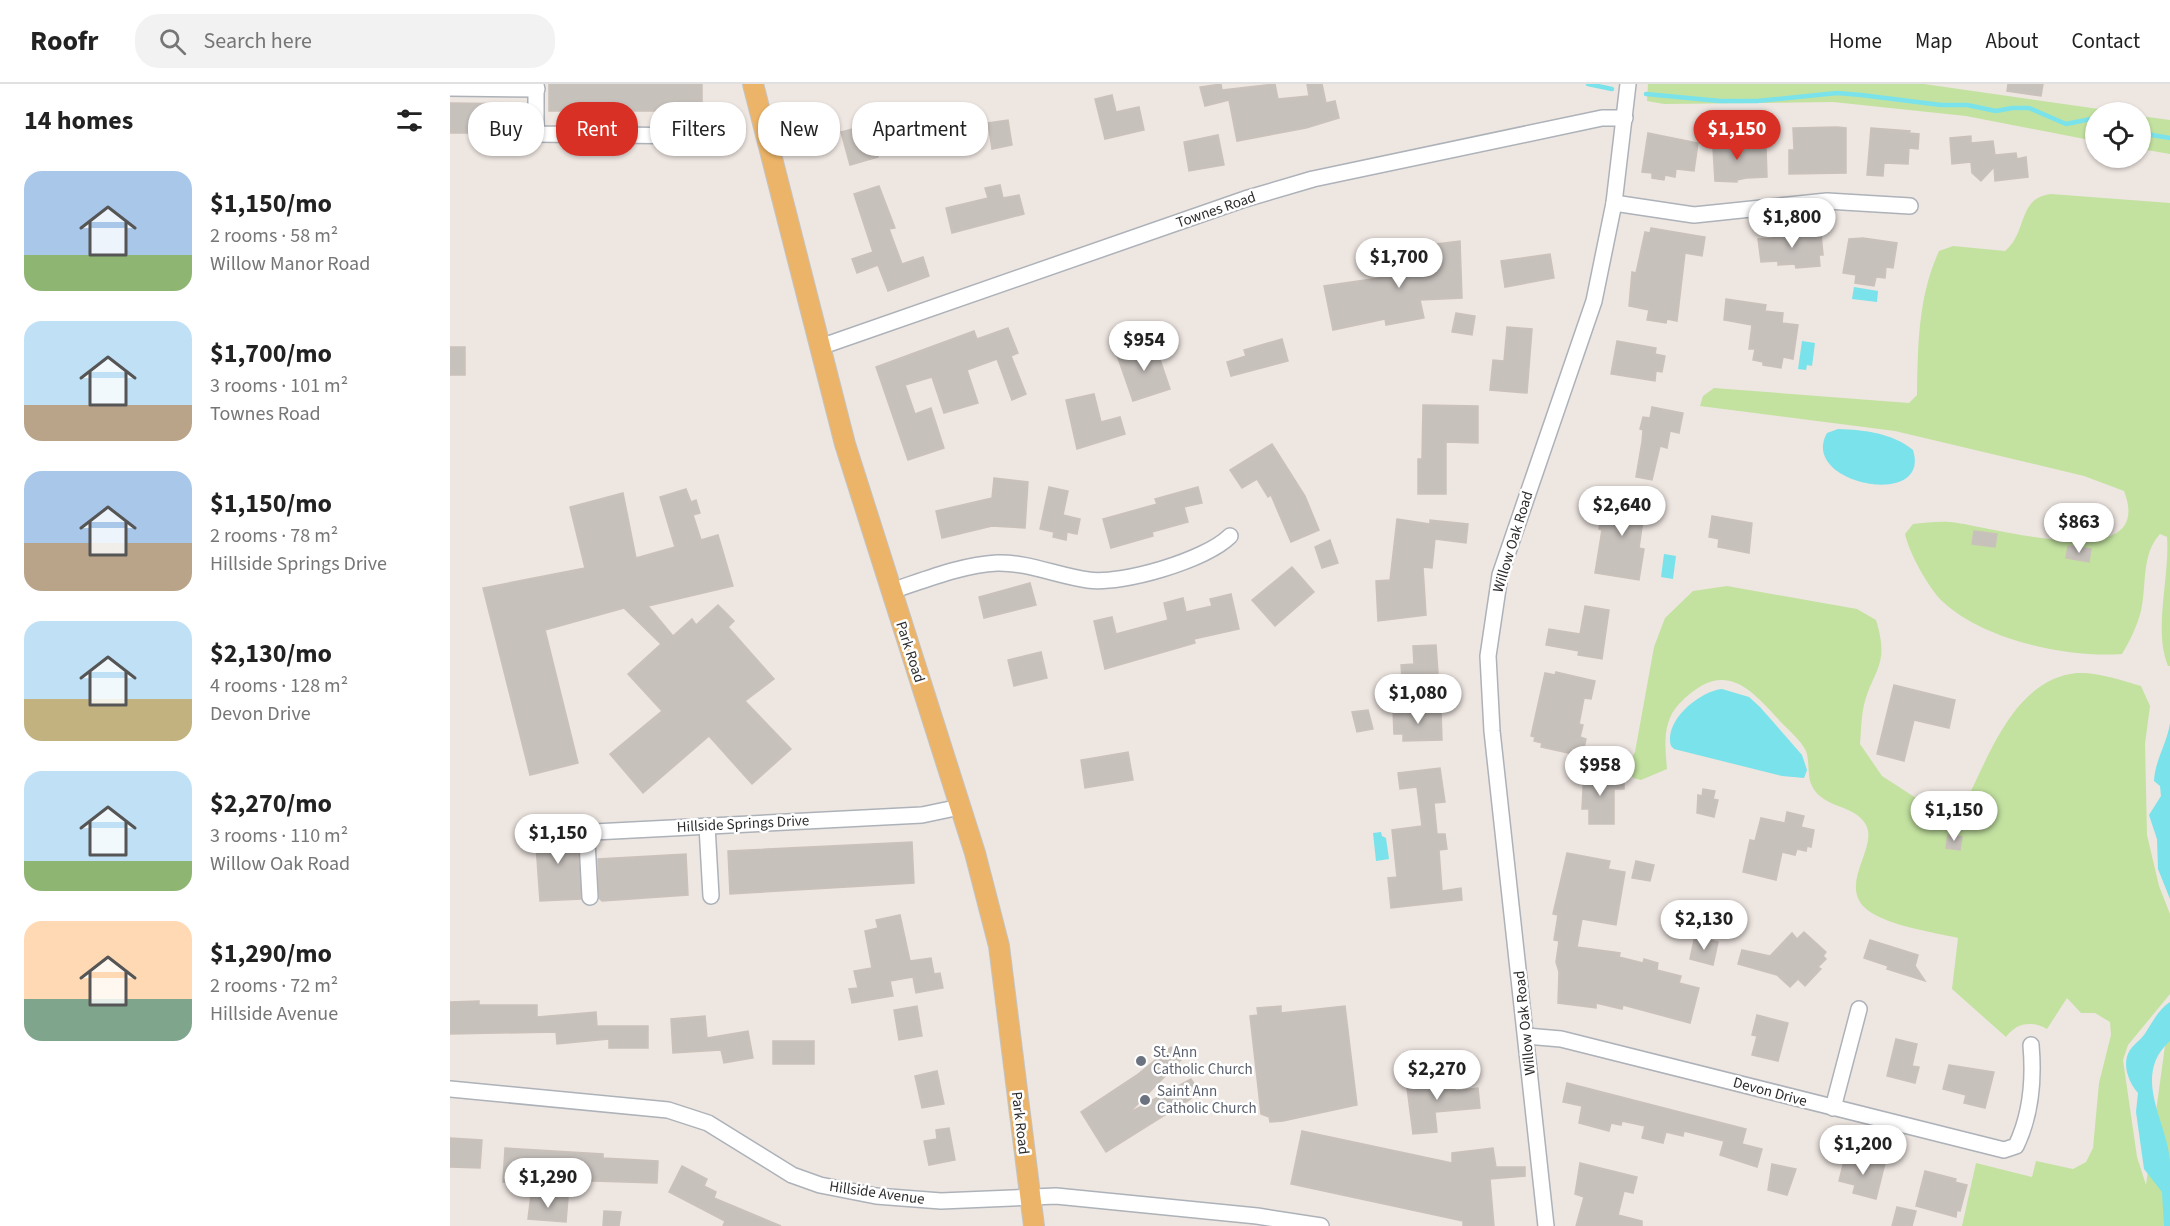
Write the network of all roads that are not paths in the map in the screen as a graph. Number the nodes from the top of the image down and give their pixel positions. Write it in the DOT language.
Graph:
graph roads {
  1 [pos="753,84"];
  2 [pos="1628,84"];
  3 [pos="536,86"];
  4 [pos="450,88"];
  5 [pos="1625,117"];
  6 [pos="650,135"];
  7 [pos="1614,202"];
  8 [pos="1910,206"];
  9 [pos="820,347"];
  10 [pos="1230,536"];
  11 [pos="891,591"];
  12 [pos="960,807"];
  13 [pos="707,826"];
  14 [pos="711,896"];
  15 [pos="590,897"];
  16 [pos="1859,1009"];
  17 [pos="1526,1036"];
  18 [pos="2031,1046"];
  19 [pos="450,1089"];
  20 [pos="1833,1108"];
  21 [pos="1029,1197"];
  22 [pos="1034,1226"];
  23 [pos="1322,1226"];
  24 [pos="1546,1226"];
  1 -- 9 [label="main road, Park Road"];
  2 -- 5 [label="street, Willow Oak Road"];
  3 -- 4 [label="street"];
  3 -- 6 [label="street"];
  5 -- 7 [label="street, Willow Oak Road"];
  5 -- 9 [label="street, Townes Road"];
  7 -- 8 [label="street"];
  7 -- 17 [label="street, Willow Oak Road"];
  9 -- 11 [label="main road, Park Road"];
  10 -- 11 [label="street"];
  11 -- 12 [label="main road, Park Road"];
  12 -- 13 [label="street, Hillside Springs Drive"];
  12 -- 21 [label="main road, Park Road"];
  13 -- 14 [label="street"];
  13 -- 15 [label="street, Hillside Springs Drive"];
  16 -- 20 [label="street"];
  17 -- 20 [label="street, Devon Drive"];
  17 -- 24 [label="street, Willow Oak Road"];
  18 -- 20 [label="street, Devon Drive"];
  19 -- 21 [label="street, Hillside Avenue"];
  21 -- 22 [label="main road, Park Road"];
  21 -- 23 [label="street, Hillside Avenue"];
}
